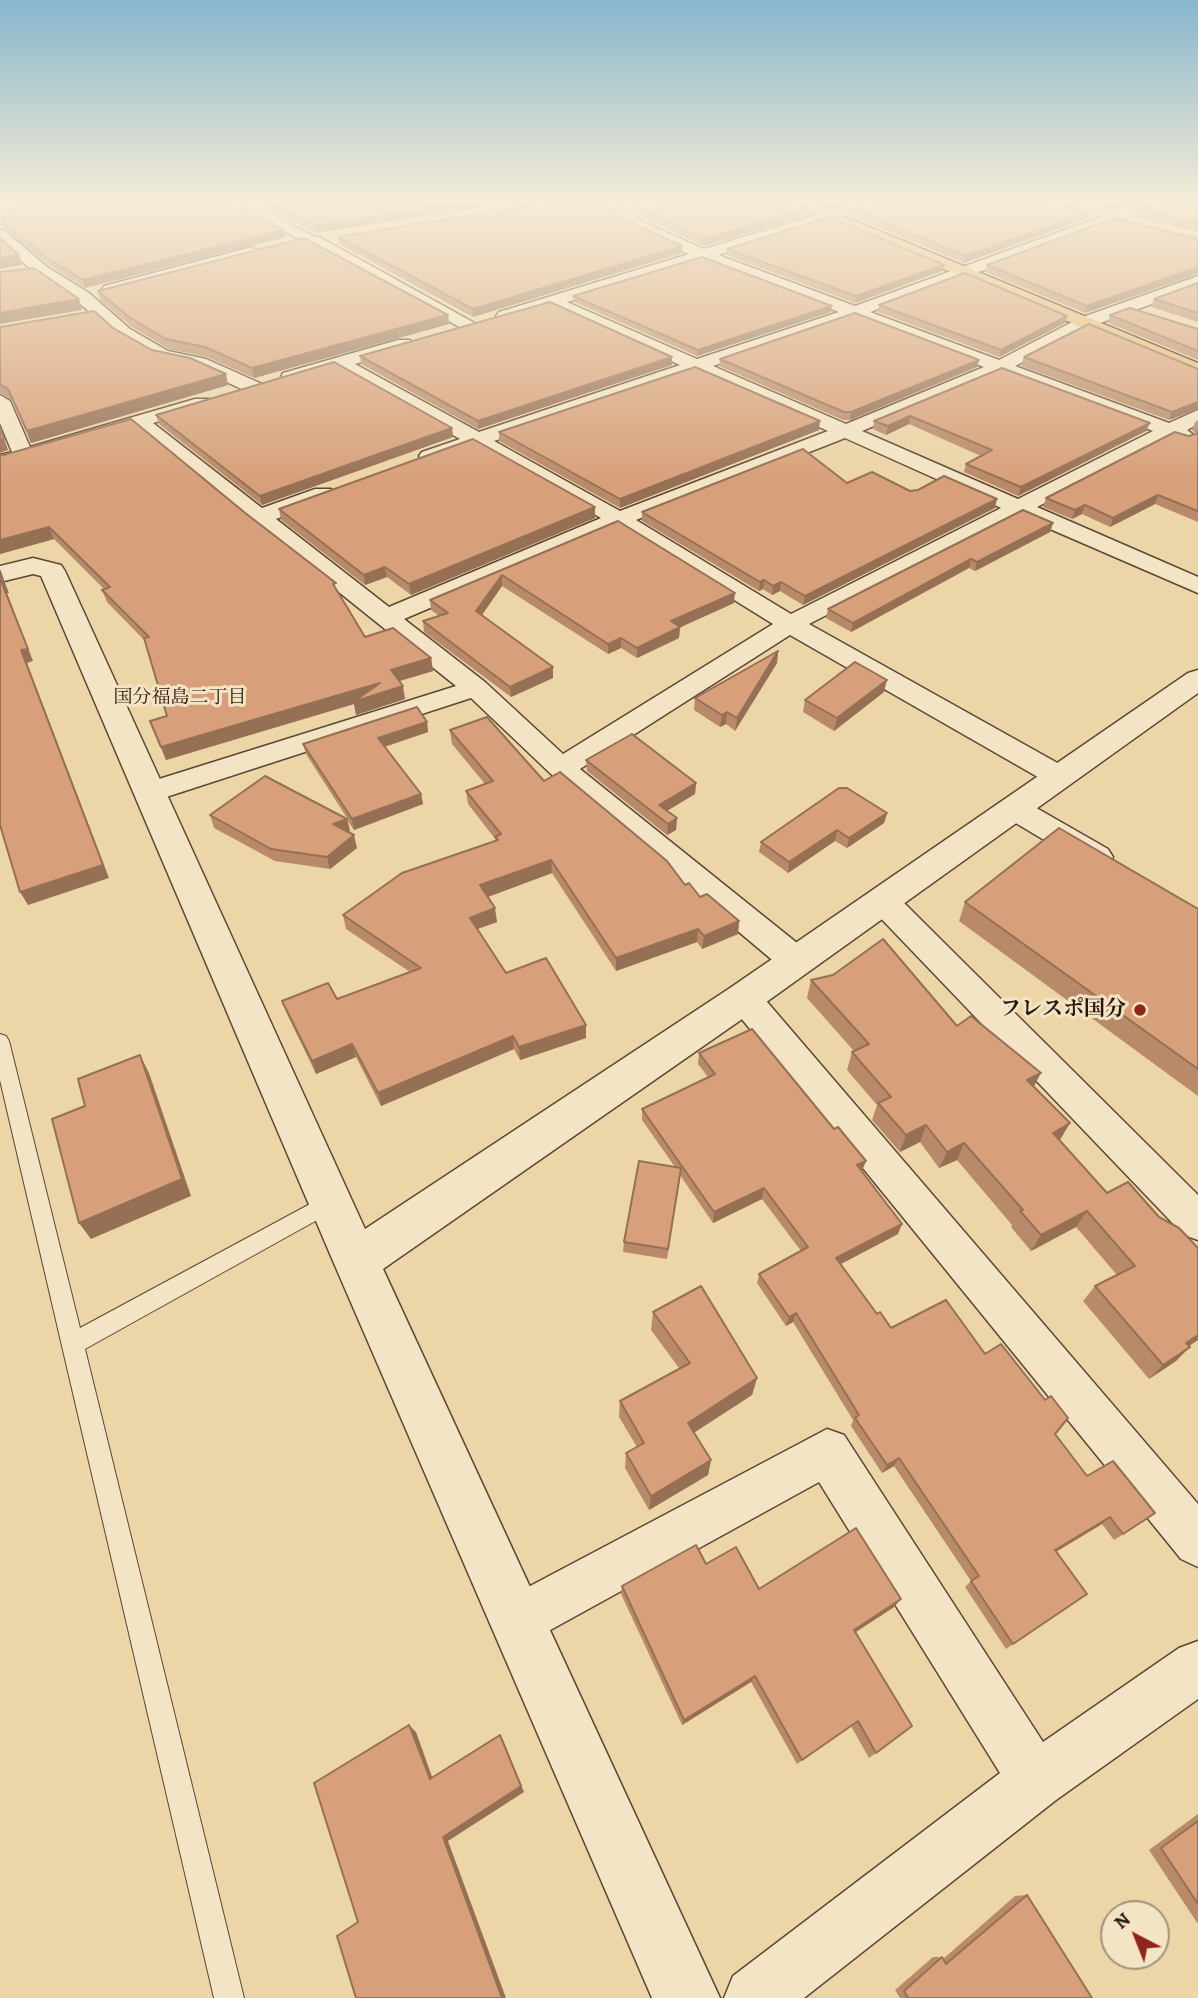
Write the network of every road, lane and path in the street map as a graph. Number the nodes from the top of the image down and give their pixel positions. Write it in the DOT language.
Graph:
graph roads {
  1 [pos="80,295"];
  2 [pos="89,295"];
  3 [pos="413,295"];
  4 [pos="574,295"];
  5 [pos="810,295"];
  6 [pos="899,295"];
  7 [pos="1020,295"];
  8 [pos="1159,295"];
  9 [pos="83,297"];
  10 [pos="552,302"];
  11 [pos="1126,307"];
  12 [pos="854,312"];
  13 [pos="99,314"];
  14 [pos="1150,315"];
  15 [pos="75,318"];
  16 [pos="1086,322"];
  17 [pos="471,327"];
  18 [pos="444,334"];
  19 [pos="418,341"];
  20 [pos="338,362"];
  21 [pos="697,366"];
  22 [pos="1001,366"];
  23 [pos="1198,370"];
  24 [pos="267,384"];
  25 [pos="0,402"];
  26 [pos="1198,416"];
  27 [pos="139,422"];
  28 [pos="1171,430"];
  29 [pos="843,432"];
  30 [pos="473,440"];
  31 [pos="1198,440"];
  32 [pos="23,453"];
  33 [pos="0,462"];
  34 [pos="410,463"];
  35 [pos="346,486"];
  36 [pos="1018,509"];
  37 [pos="257,518"];
  38 [pos="619,519"];
  39 [pos="0,574"];
  40 [pos="1198,586"];
  41 [pos="385,618"];
  42 [pos="790,624"];
  43 [pos="1198,680"];
  44 [pos="476,688"];
  45 [pos="561,768"];
  46 [pos="1060,777"];
  47 [pos="149,792"];
  48 [pos="1015,809"];
  49 [pos="1118,869"];
  50 [pos="882,900"];
  51 [pos="795,960"];
  52 [pos="744,998"];
  53 [pos="0,1041"];
  54 [pos="330,1203"];
  55 [pos="1198,1222"];
  56 [pos="356,1261"];
  57 [pos="74,1343"];
  58 [pos="1198,1542"];
  59 [pos="516,1621"];
  60 [pos="1198,1667"];
  61 [pos="1036,1780"];
  62 [pos="229,1998"];
  63 [pos="686,1998"];
  64 [pos="755,1998"];
  1 -- 9 [label="street"];
  2 -- 9 [label="street"];
  3 -- 17 [label="street"];
  4 -- 10 [label="street"];
  5 -- 12 [label="street"];
  6 -- 12 [label="street"];
  7 -- 16 [label="main road"];
  8 -- 11 [label="street"];
  9 -- 13 [label="street"];
  10 -- 17 [label="street"];
  10 -- 21 [label="street"];
  11 -- 14 [label="street"];
  11 -- 16 [label="street"];
  12 -- 21 [label="street"];
  12 -- 22 [label="street"];
  13 -- 15 [label="street"];
  13 -- 24 [label="street"];
  16 -- 22 [label="street"];
  16 -- 23 [label="main road"];
  17 -- 18 [label="street"];
  19 -- 20 [label="street"];
  20 -- 24 [label="street"];
  20 -- 30 [label="street"];
  21 -- 29 [label="street"];
  21 -- 30 [label="street"];
  22 -- 28 [label="street"];
  22 -- 29 [label="street"];
  24 -- 27 [label="street"];
  25 -- 32 [label="street"];
  26 -- 28 [label="street"];
  27 -- 32 [label="street"];
  27 -- 37 [label="street"];
  28 -- 31 [label="street"];
  28 -- 36 [label="street"];
  29 -- 36 [label="street"];
  29 -- 38 [label="street"];
  30 -- 34 [label="street"];
  30 -- 38 [label="street"];
  32 -- 33 [label="street"];
  35 -- 37 [label="street"];
  36 -- 40 [label="street"];
  36 -- 42 [label="street"];
  37 -- 41 [label="street"];
  38 -- 41 [label="street"];
  38 -- 42 [label="street"];
  39 -- 47 [label="street"];
  41 -- 44 [label="street"];
  42 -- 45 [label="street"];
  42 -- 46 [label="street"];
  43 -- 46 [label="street"];
  44 -- 45 [label="street"];
  44 -- 47 [label="street"];
  45 -- 51 [label="street"];
  46 -- 48 [label="street"];
  47 -- 54 [label="street"];
  48 -- 49 [label="street"];
  48 -- 50 [label="street"];
  50 -- 51 [label="street"];
  50 -- 55 [label="street"];
  51 -- 52 [label="street"];
  52 -- 56 [label="street"];
  52 -- 58 [label="street"];
  53 -- 57 [label="lane"];
  54 -- 56 [label="street"];
  54 -- 57 [label="lane"];
  56 -- 59 [label="street"];
  57 -- 62 [label="lane"];
  59 -- 61 [label="street"];
  59 -- 63 [label="street"];
  60 -- 61 [label="street"];
  61 -- 64 [label="street"];
}
